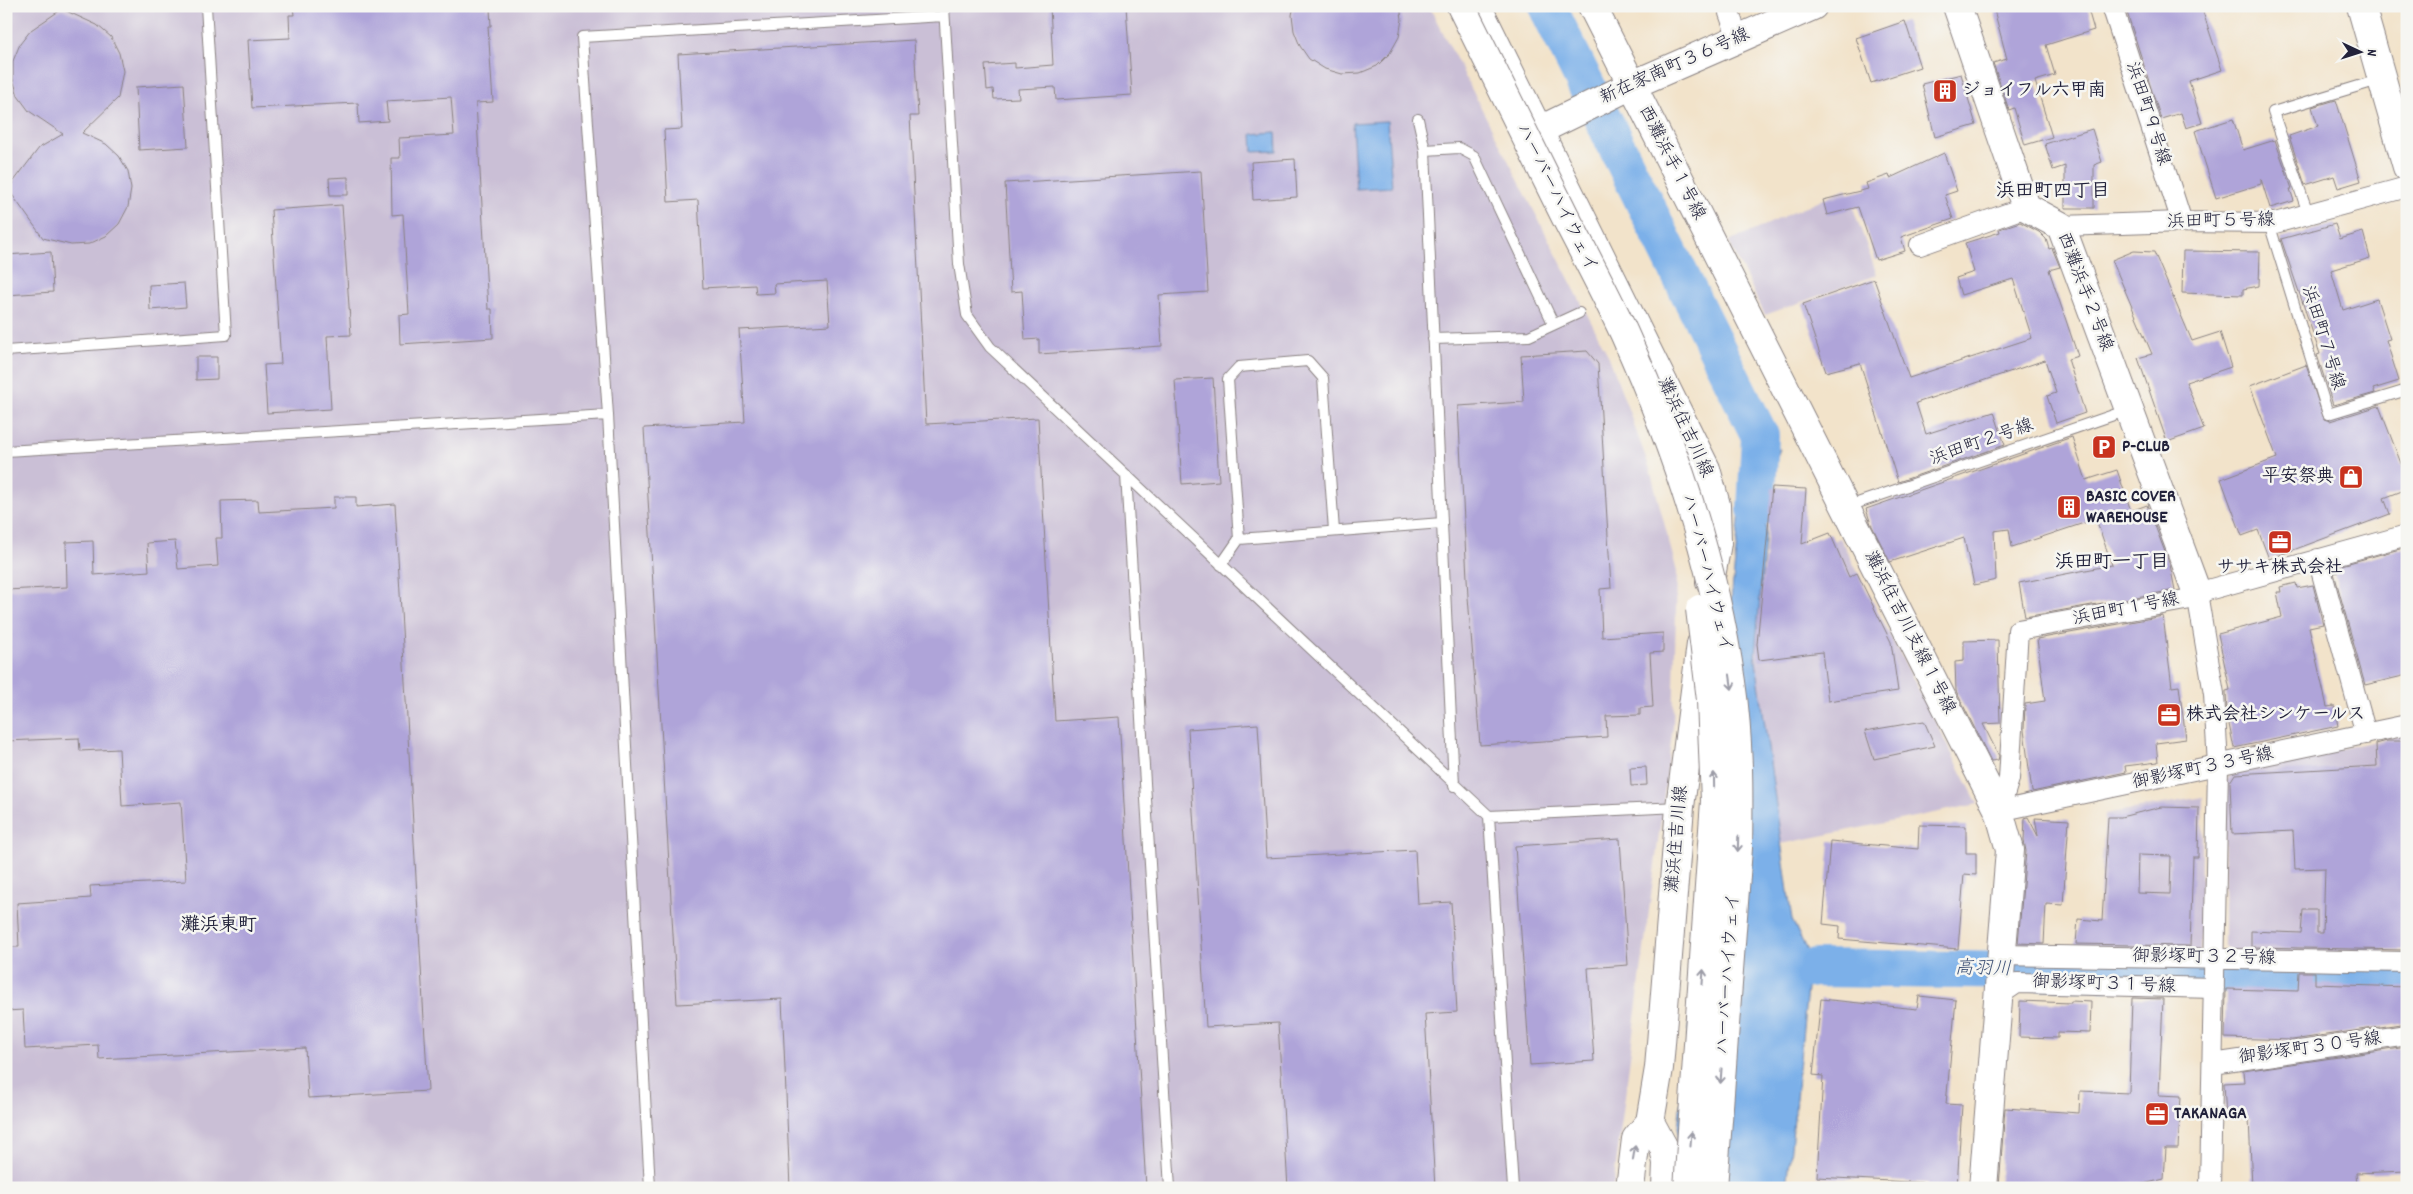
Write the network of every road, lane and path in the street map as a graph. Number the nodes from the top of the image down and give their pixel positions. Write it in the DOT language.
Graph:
graph roads {
  1 [pos="206,6"];
  2 [pos="1447,6"];
  3 [pos="1461,6"];
  4 [pos="1478,6"];
  5 [pos="1592,6"];
  6 [pos="1729,6"];
  7 [pos="1813,6"];
  8 [pos="1957,6"];
  9 [pos="2112,6"];
  10 [pos="2361,6"];
  11 [pos="2380,6"];
  12 [pos="944,11"];
  13 [pos="1738,38"];
  14 [pos="2383,79"];
  15 [pos="1632,85"];
  16 [pos="2407,98"];
  17 [pos="1418,119"];
  18 [pos="1540,130"];
  19 [pos="1425,150"];
  20 [pos="2407,167"];
  21 [pos="2407,187"];
  22 [pos="2026,207"];
  23 [pos="2308,213"];
  24 [pos="2182,222"];
  25 [pos="2269,223"];
  26 [pos="2061,226"];
  27 [pos="1920,244"];
  28 [pos="1579,313"];
  29 [pos="1751,320"];
  30 [pos="1553,323"];
  31 [pos="1433,339"];
  32 [pos="6,350"];
  33 [pos="2407,390"];
  34 [pos="2129,410"];
  35 [pos="608,415"];
  36 [pos="6,451"];
  37 [pos="1126,475"];
  38 [pos="1845,507"];
  39 [pos="1442,522"];
  40 [pos="1334,531"];
  41 [pos="2407,535"];
  42 [pos="1239,539"];
  43 [pos="2318,559"];
  44 [pos="1221,565"];
  45 [pos="2197,593"];
  46 [pos="2407,725"];
  47 [pos="2366,734"];
  48 [pos="2218,766"];
  49 [pos="1454,786"];
  50 [pos="1680,807"];
  51 [pos="1999,811"];
  52 [pos="1489,816"];
  53 [pos="2407,962"];
  54 [pos="1999,974"];
  55 [pos="2214,974"];
  56 [pos="2407,1035"];
  57 [pos="2213,1064"];
  58 [pos="1650,1122"];
  59 [pos="650,1188"];
  60 [pos="1170,1188"];
  61 [pos="1513,1188"];
  62 [pos="1630,1188"];
  63 [pos="1666,1188"];
  64 [pos="1688,1188"];
  65 [pos="1713,1188"];
  66 [pos="1983,1188"];
  67 [pos="2210,1188"];
  1 -- 32 [label="lane"];
  64 -- 2 [label="main road, ハーバーハイウェイ, one-way, bridge"];
  3 -- 65 [label="main road, ハーバーハイウェイ, one-way, bridge"];
  4 -- 18 [label="main road, 灘浜住吉川線"];
  5 -- 15 [label="main road, 西灘浜手１号線"];
  6 -- 13 [label="street"];
  7 -- 13 [label="main road, 新在家南町３６号線"];
  8 -- 22 [label="main road"];
  9 -- 24 [label="street, 浜田町９号線"];
  10 -- 14 [label="main road"];
  11 -- 16 [label="main road"];
  12 -- 35 [label="lane"];
  12 -- 37 [label="lane"];
  13 -- 15 [label="main road, 新在家南町３６号線"];
  14 -- 20 [label="main road"];
  14 -- 23 [label="lane"];
  15 -- 18 [label="main road, 新在家南町３６号線"];
  15 -- 29 [label="main road, 西灘浜手１号線"];
  17 -- 19 [label="lane"];
  18 -- 50 [label="main road, 灘浜住吉川線"];
  19 -- 30 [label="lane"];
  19 -- 31 [label="lane"];
  21 -- 23 [label="street, 浜田町５号線"];
  22 -- 26 [label="main road, 西灘浜手２号線"];
  22 -- 27 [label="street"];
  23 -- 25 [label="street, 浜田町５号線"];
  24 -- 25 [label="street, 浜田町５号線"];
  24 -- 26 [label="street, 浜田町５号線"];
  25 -- 33 [label="lane, 浜田町７号線"];
  26 -- 34 [label="main road, 西灘浜手２号線"];
  28 -- 30 [label="lane"];
  29 -- 38 [label="main road, 灘浜住吉川支線１号線"];
  30 -- 31 [label="lane"];
  31 -- 39 [label="lane"];
  34 -- 38 [label="lane, 浜田町２号線"];
  34 -- 45 [label="main road, 西灘浜手２号線"];
  35 -- 36 [label="lane"];
  35 -- 59 [label="lane"];
  37 -- 44 [label="lane"];
  37 -- 60 [label="lane"];
  38 -- 51 [label="main road, 灘浜住吉川支線１号線"];
  39 -- 40 [label="lane"];
  39 -- 49 [label="lane"];
  40 -- 42 [label="lane"];
  40 -- 42 [label="lane"];
  41 -- 43 [label="street, 浜田町１号線"];
  42 -- 44 [label="lane"];
  43 -- 45 [label="street, 浜田町１号線"];
  43 -- 47 [label="street"];
  44 -- 49 [label="lane"];
  45 -- 48 [label="street"];
  45 -- 51 [label="street, 浜田町１号線"];
  46 -- 47 [label="street, 御影塚町３３号線"];
  47 -- 48 [label="street, 御影塚町３３号線"];
  48 -- 51 [label="street, 御影塚町３３号線"];
  48 -- 55 [label="street"];
  49 -- 52 [label="lane"];
  50 -- 52 [label="lane"];
  50 -- 58 [label="main road, 灘浜住吉川線"];
  51 -- 54 [label="main road, 灘浜住吉川支線１号線"];
  52 -- 61 [label="lane"];
  53 -- 55 [label="street, 御影塚町３２号線"];
  54 -- 55 [label="street, 御影塚町３２号線"];
  54 -- 55 [label="street, 御影塚町３１号線"];
  54 -- 66 [label="main road, 灘浜住吉川支線１号線"];
  55 -- 57 [label="street"];
  56 -- 57 [label="street, 御影塚町３０号線"];
  57 -- 67 [label="street"];
  62 -- 58 [label="main road, one-way"];
  58 -- 63 [label="main road"];
}
